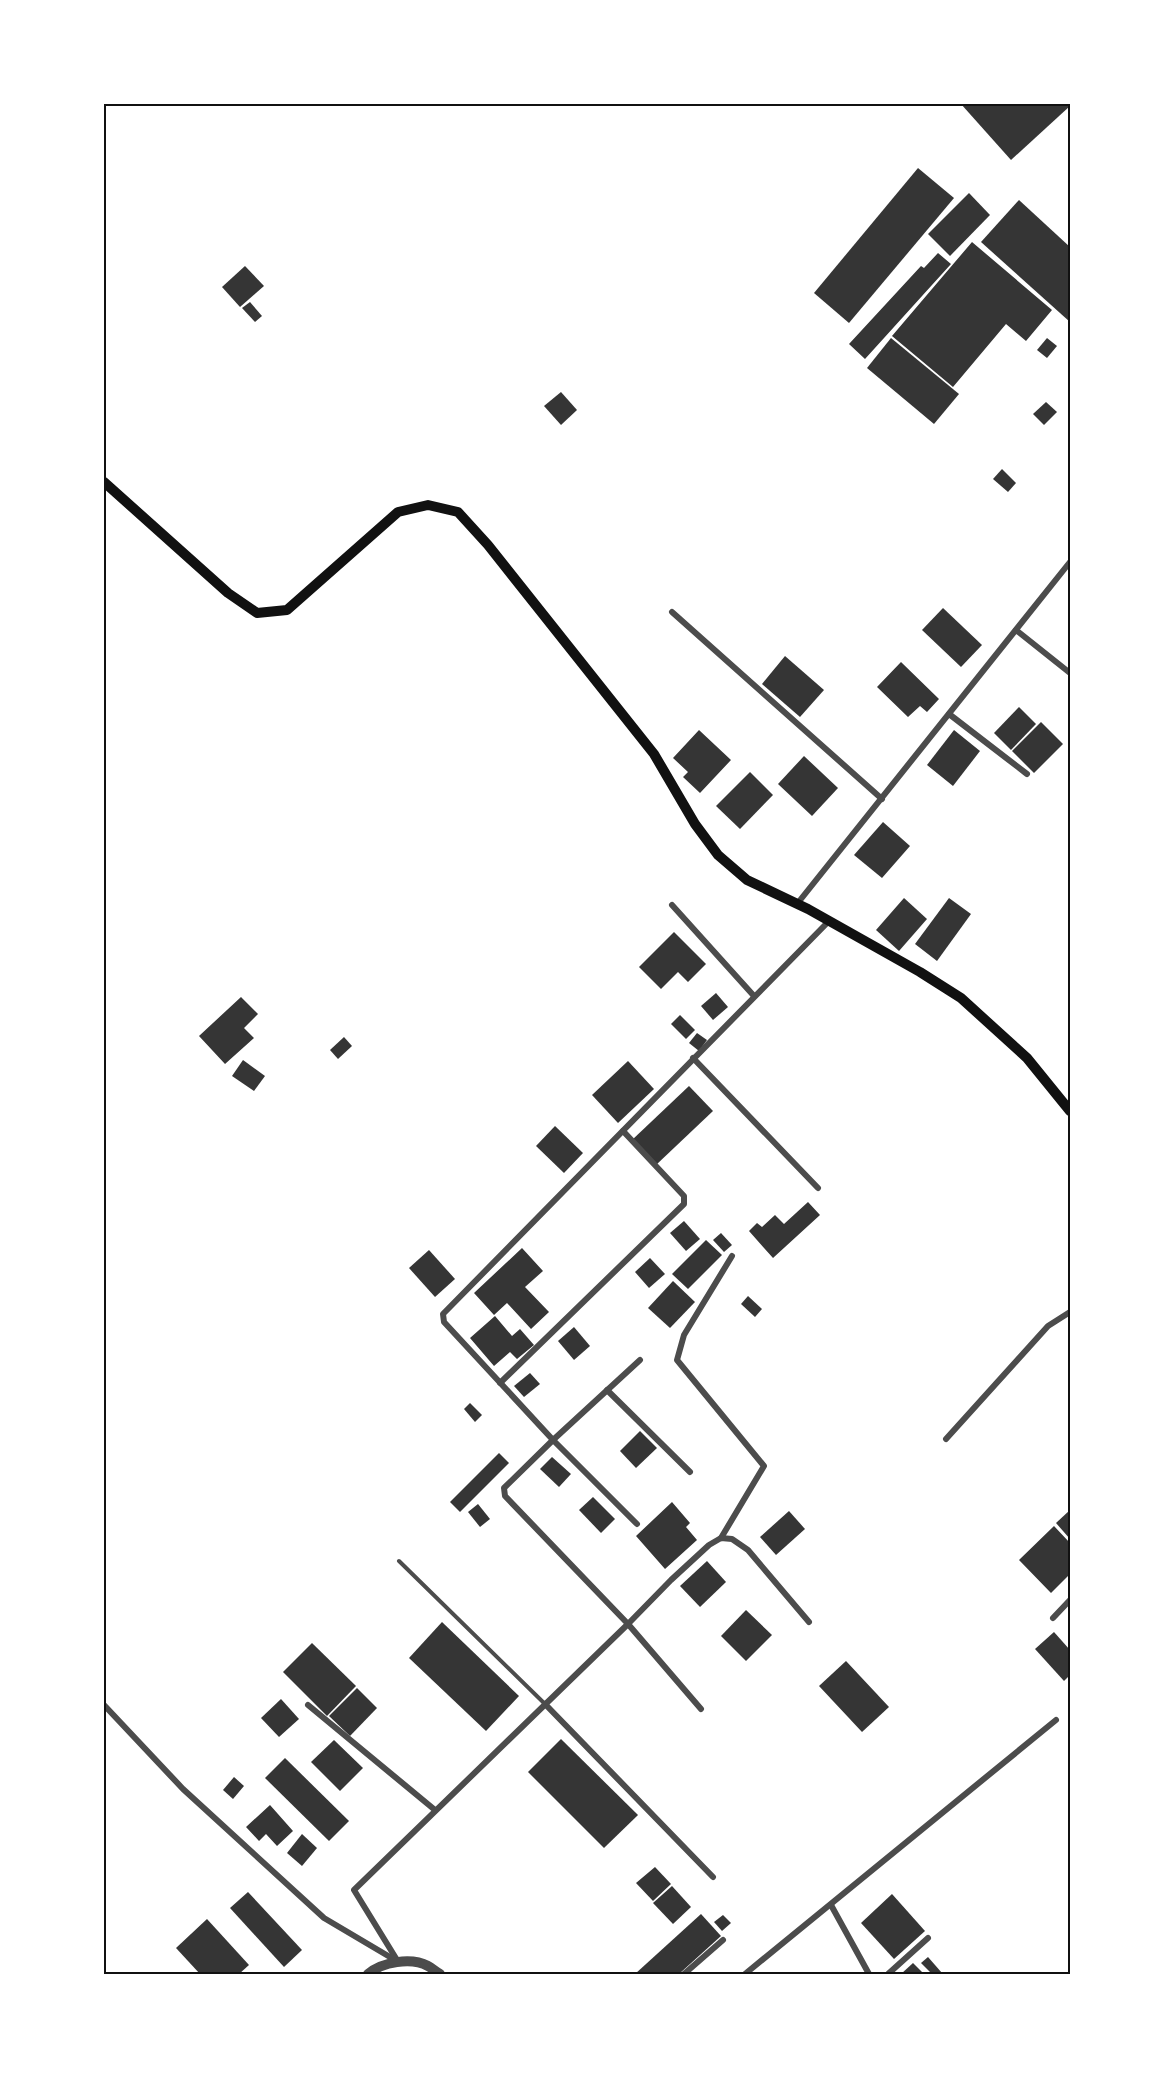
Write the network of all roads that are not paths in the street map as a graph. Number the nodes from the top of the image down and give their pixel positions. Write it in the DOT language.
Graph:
graph roads {
  1 [pos="104,482"];
  2 [pos="1071,562"];
  3 [pos="672,612"];
  4 [pos="1016,630"];
  5 [pos="1071,673"];
  6 [pos="949,714"];
  7 [pos="1027,774"];
  8 [pos="882,799"];
  9 [pos="797,904"];
  10 [pos="672,905"];
  11 [pos="829,921"];
  12 [pos="754,996"];
  13 [pos="693,1058"];
  14 [pos="1071,1111"];
  15 [pos="623,1131"];
  16 [pos="818,1188"];
  17 [pos="732,1256"];
  18 [pos="1071,1312"];
  19 [pos="640,1360"];
  20 [pos="500,1383"];
  21 [pos="607,1390"];
  22 [pos="946,1439"];
  23 [pos="553,1440"];
  24 [pos="690,1472"];
  25 [pos="637,1524"];
  26 [pos="721,1538"];
  27 [pos="399,1561"];
  28 [pos="1071,1600"];
  29 [pos="1053,1618"];
  30 [pos="809,1622"];
  31 [pos="628,1624"];
  32 [pos="545,1704"];
  33 [pos="104,1705"];
  34 [pos="308,1705"];
  35 [pos="701,1709"];
  36 [pos="1056,1720"];
  37 [pos="435,1810"];
  38 [pos="713,1877"];
  39 [pos="831,1905"];
  40 [pos="928,1938"];
  41 [pos="723,1940"];
  42 [pos="397,1960"];
  43 [pos="368,1974"];
  44 [pos="440,1974"];
  45 [pos="684,1974"];
  46 [pos="746,1974"];
  47 [pos="869,1974"];
  48 [pos="888,1974"];
  1 -- 9 [label="main road"];
  2 -- 4 [label="street"];
  3 -- 8 [label="street"];
  4 -- 5 [label="street"];
  4 -- 6 [label="street"];
  6 -- 7 [label="street"];
  6 -- 8 [label="street"];
  8 -- 9 [label="street"];
  9 -- 11 [label="main road"];
  10 -- 12 [label="street"];
  11 -- 12 [label="street"];
  11 -- 14 [label="main road"];
  12 -- 13 [label="street"];
  13 -- 15 [label="street"];
  13 -- 16 [label="street"];
  15 -- 20 [label="street"];
  15 -- 20 [label="street"];
  17 -- 26 [label="street"];
  18 -- 22 [label="street"];
  19 -- 21 [label="street"];
  20 -- 23 [label="street"];
  21 -- 23 [label="street"];
  21 -- 24 [label="street"];
  23 -- 25 [label="street"];
  23 -- 31 [label="street"];
  26 -- 30 [label="street"];
  26 -- 31 [label="street"];
  27 -- 32 [label="lane"];
  28 -- 29 [label="street"];
  31 -- 32 [label="street"];
  31 -- 35 [label="street"];
  32 -- 37 [label="street"];
  32 -- 38 [label="street"];
  33 -- 42 [label="street"];
  34 -- 37 [label="street"];
  36 -- 39 [label="street"];
  37 -- 42 [label="street"];
  39 -- 46 [label="street"];
  39 -- 47 [label="street"];
  40 -- 48 [label="street"];
  41 -- 45 [label="street"];
  42 -- 43 [label="street"];
  42 -- 44 [label="street"];
}
